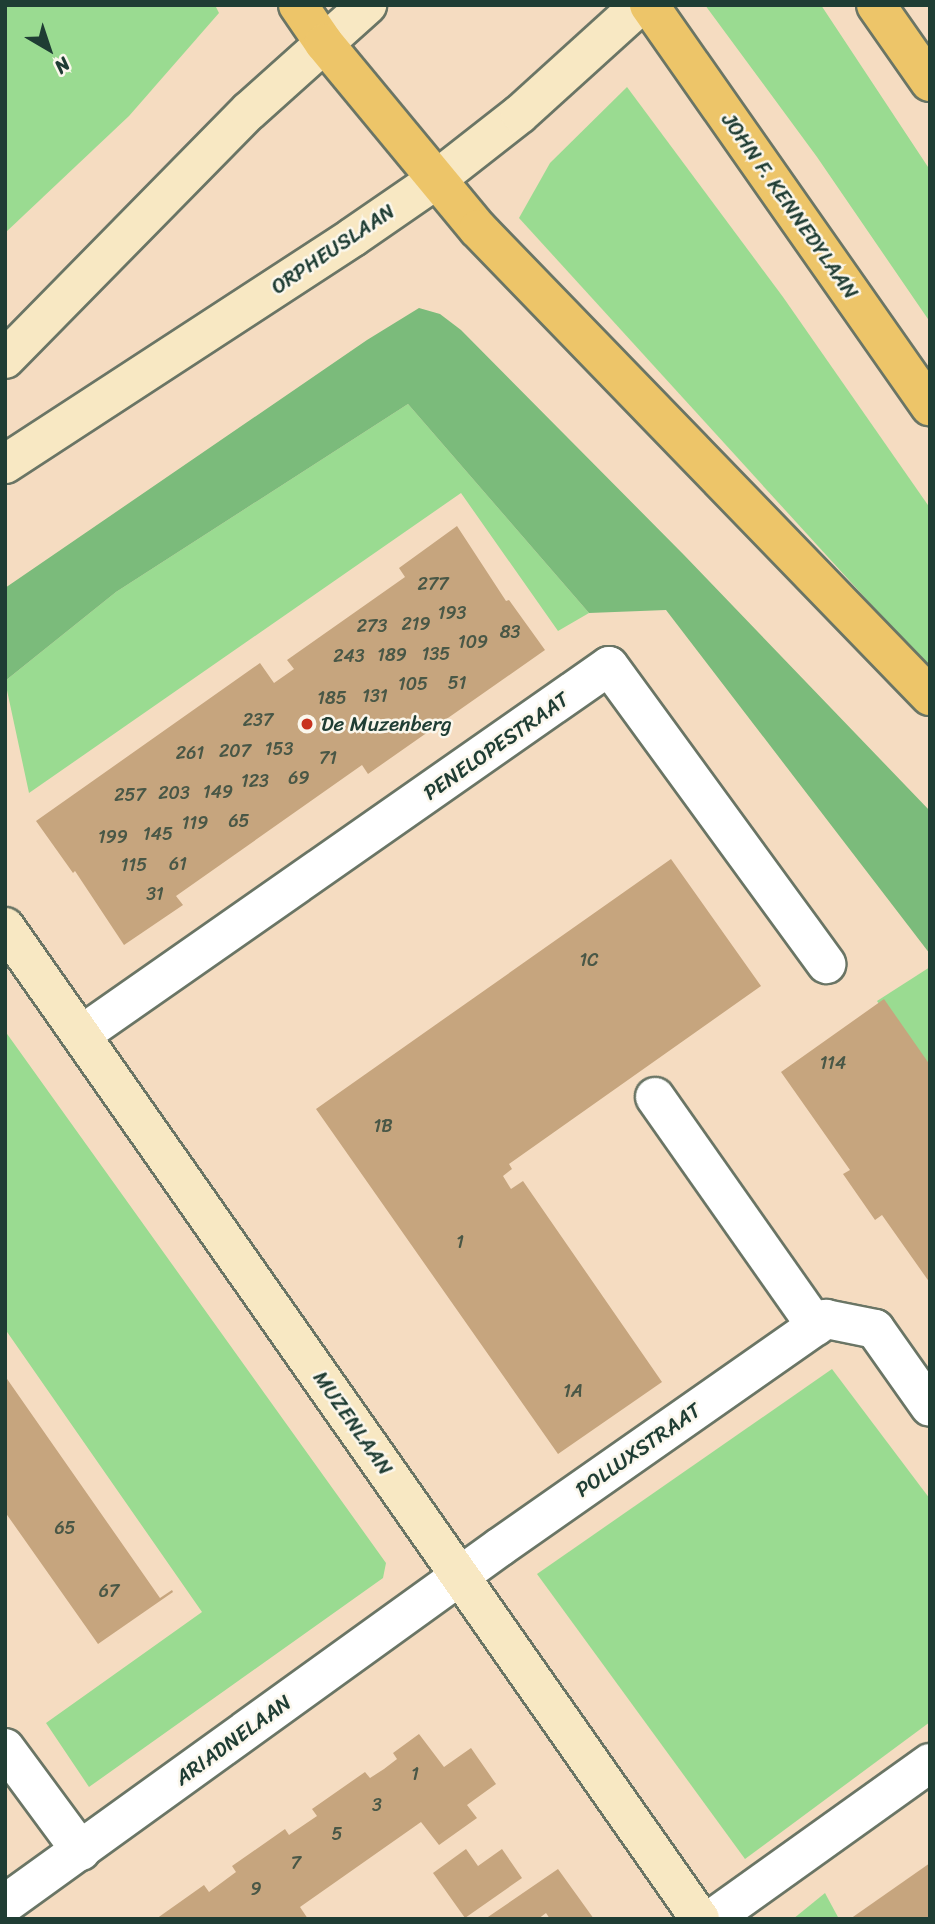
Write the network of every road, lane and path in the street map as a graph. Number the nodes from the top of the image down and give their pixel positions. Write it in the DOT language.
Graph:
graph roads {
  1 [pos="298,5"];
  2 [pos="367,5"];
  3 [pos="640,5"];
  4 [pos="649,5"];
  5 [pos="876,5"];
  6 [pos="324,43"];
  7 [pos="930,82"];
  8 [pos="437,179"];
  9 [pos="5,359"];
  10 [pos="930,406"];
  11 [pos="5,464"];
  12 [pos="930,696"];
  13 [pos="5,927"];
  14 [pos="826,964"];
  15 [pos="81,1035"];
  16 [pos="655,1097"];
  17 [pos="816,1326"];
  18 [pos="930,1407"];
  19 [pos="461,1575"];
  20 [pos="5,1748"];
  21 [pos="930,1763"];
  22 [pos="81,1851"];
  23 [pos="5,1903"];
  24 [pos="700,1919"];
  25 [pos="712,1919"];
  1 -- 6 [label="main road"];
  2 -- 6 [label="main road"];
  3 -- 8 [label="main road, ORPHEUSLAAN"];
  4 -- 10 [label="main road, JOHN F. KENNEDYLAAN"];
  5 -- 7 [label="main road"];
  6 -- 8 [label="main road"];
  6 -- 9 [label="main road"];
  8 -- 11 [label="main road, ORPHEUSLAAN"];
  8 -- 12 [label="main road"];
  13 -- 15 [label="main road, MUZENLAAN"];
  14 -- 15 [label="street, PENELOPESTRAAT"];
  15 -- 19 [label="main road, MUZENLAAN"];
  16 -- 17 [label="street"];
  17 -- 18 [label="street"];
  17 -- 19 [label="street, POLLUXSTRAAT"];
  19 -- 22 [label="street, ARIADNELAAN"];
  19 -- 24 [label="main road, MUZENLAAN"];
  20 -- 22 [label="street"];
  21 -- 25 [label="street"];
  22 -- 23 [label="street, ARIADNELAAN"];
}
